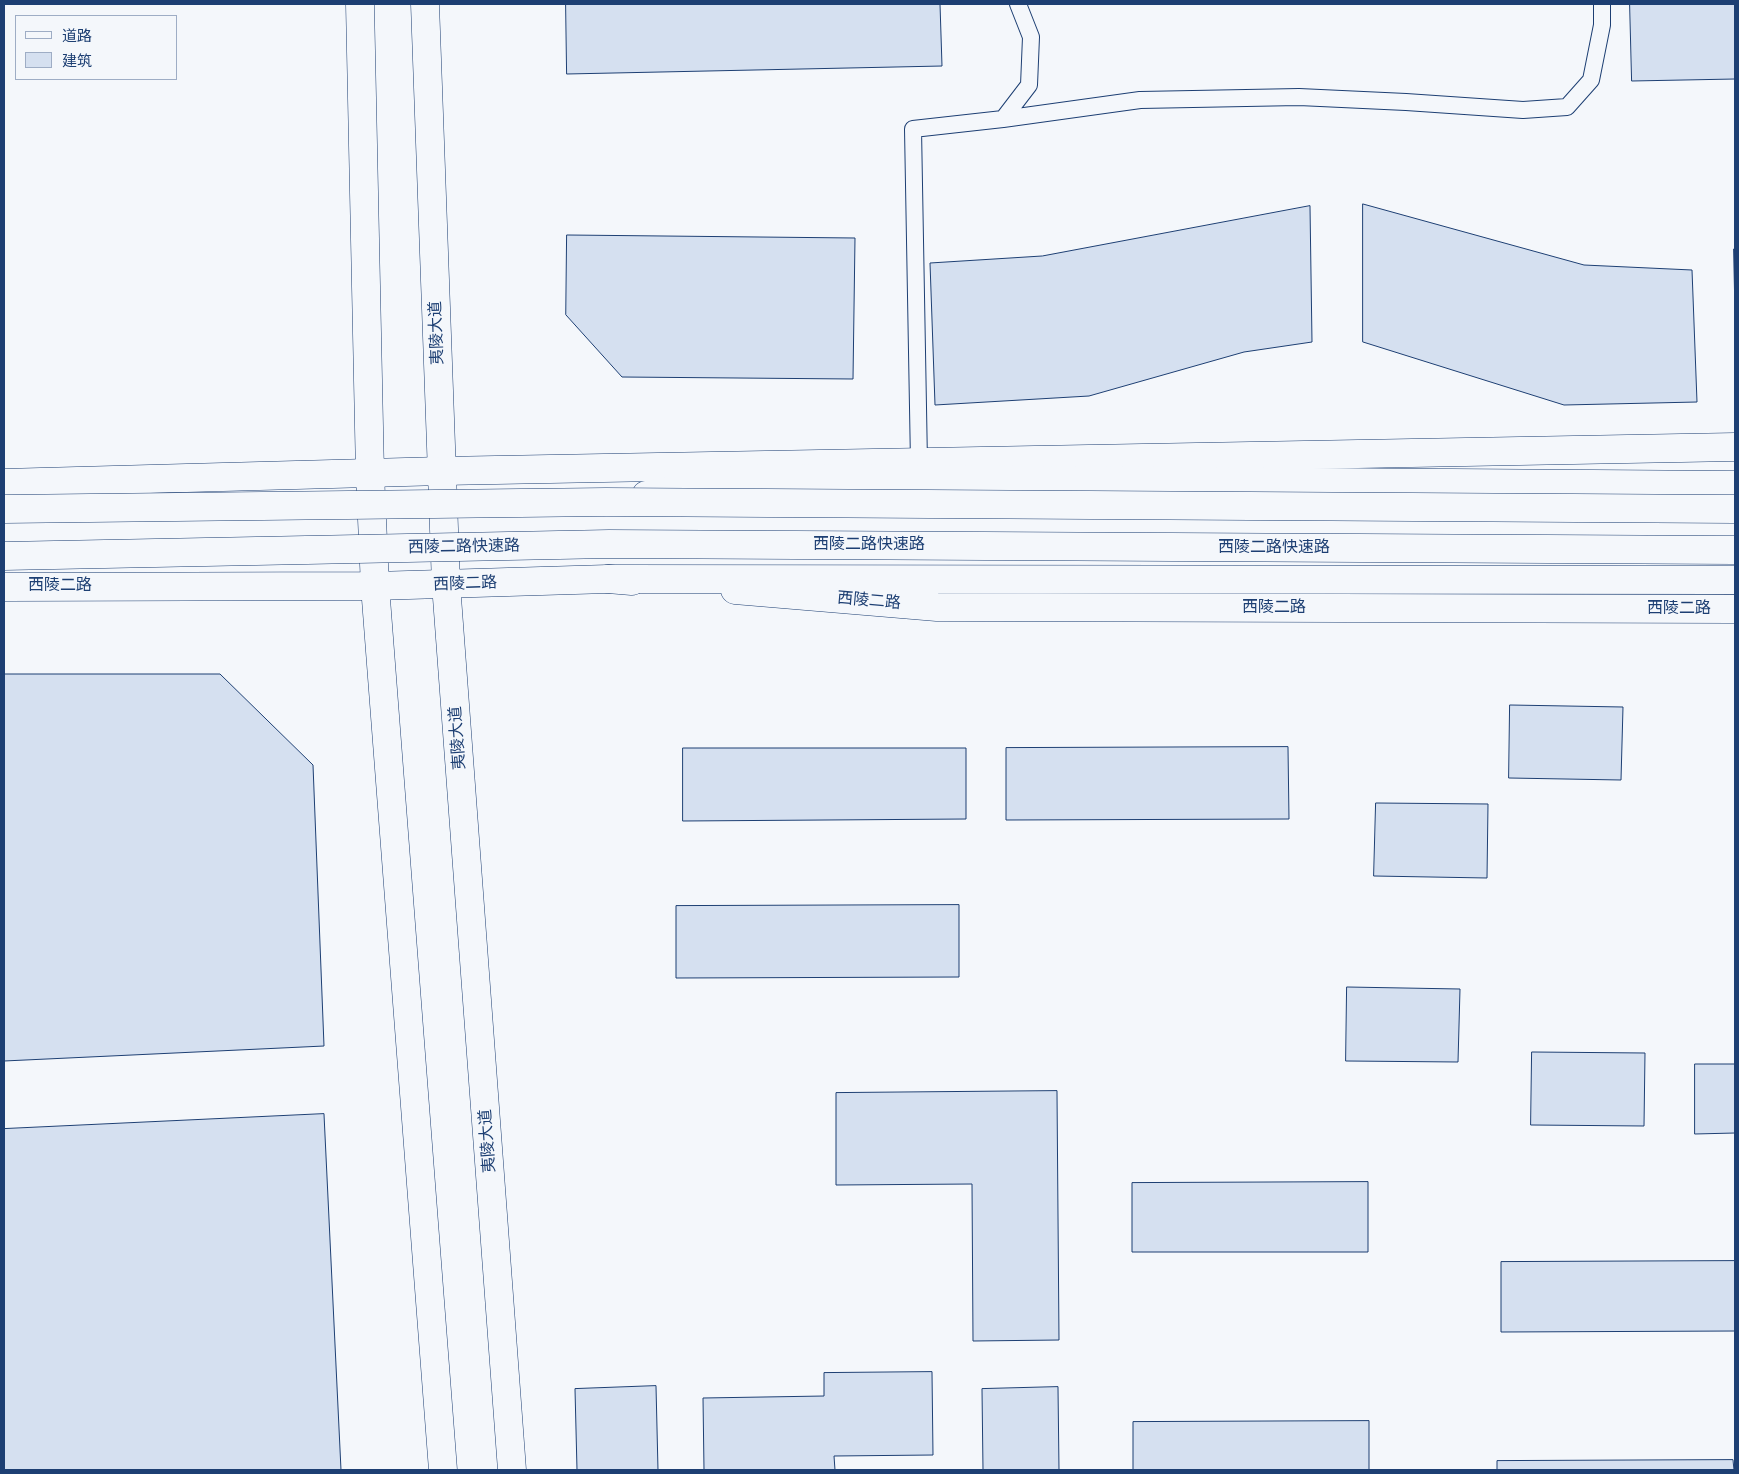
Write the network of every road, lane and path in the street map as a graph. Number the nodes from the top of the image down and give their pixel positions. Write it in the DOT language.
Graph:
graph roads {
  1 [pos="360,4"];
  2 [pos="425,4"];
  3 [pos="1018,4"];
  4 [pos="1602,4"];
  5 [pos="1002,119"];
  6 [pos="1735,447"];
  7 [pos="919,462"];
  8 [pos="442,471"];
  9 [pos="370,474"];
  10 [pos="4,482"];
  11 [pos="1735,485"];
  12 [pos="606,502"];
  13 [pos="4,508"];
  14 [pos="1735,509"];
  15 [pos="1735,550"];
  16 [pos="4,556"];
  17 [pos="608,580"];
  18 [pos="1735,580"];
  19 [pos="446,584"];
  20 [pos="375,586"];
  21 [pos="4,587"];
  22 [pos="1735,609"];
  23 [pos="443,1470"];
  24 [pos="512,1470"];
  1 -- 9 [label="main road"];
  2 -- 8 [label="main road, 夷陵大道"];
  3 -- 5 [label="lane"];
  4 -- 5 [label="lane"];
  5 -- 7 [label="lane"];
  6 -- 7 [label="main road"];
  7 -- 8 [label="main road"];
  8 -- 9 [label="main road"];
  8 -- 19 [label="main road, 夷陵大道"];
  9 -- 10 [label="main road"];
  9 -- 20 [label="main road"];
  11 -- 12 [label="main road, bridge"];
  12 -- 13 [label="main road, bridge"];
  12 -- 14 [label="main road, bridge"];
  15 -- 16 [label="main road, 西陵二路快速路, bridge"];
  17 -- 18 [label="main road"];
  17 -- 19 [label="main road, 西陵二路"];
  17 -- 22 [label="main road, 西陵二路"];
  19 -- 20 [label="main road, 西陵二路"];
  19 -- 24 [label="main road, 夷陵大道"];
  20 -- 21 [label="main road, 西陵二路"];
  20 -- 23 [label="main road"];
}
